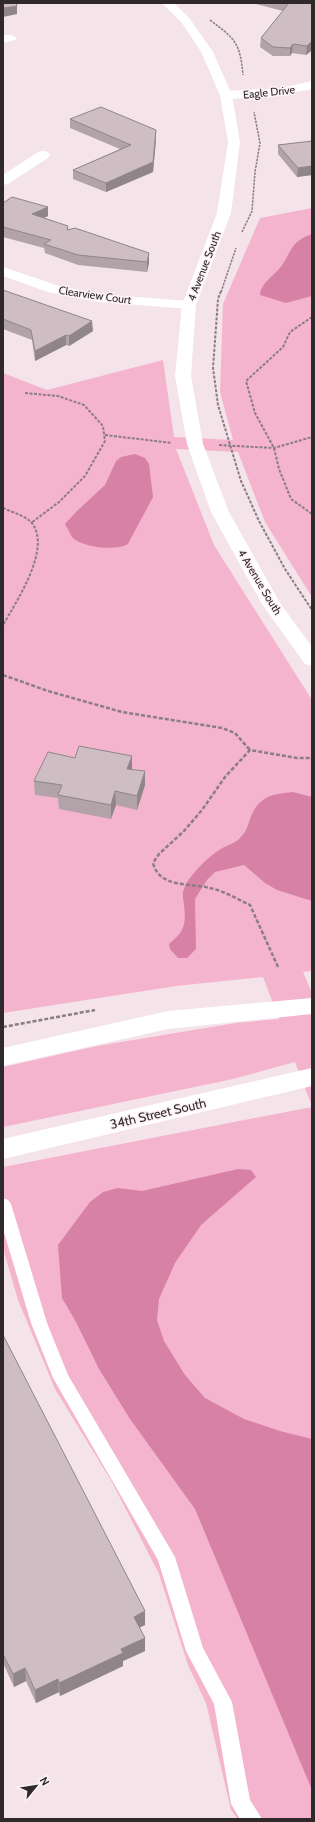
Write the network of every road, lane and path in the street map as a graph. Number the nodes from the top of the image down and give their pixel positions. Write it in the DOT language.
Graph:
graph roads {
  1 [pos="168,3"];
  2 [pos="205,16"];
  3 [pos="312,85"];
  4 [pos="226,95"];
  5 [pos="249,95"];
  6 [pos="43,155"];
  7 [pos="3,181"];
  8 [pos="241,233"];
  9 [pos="236,248"];
  10 [pos="3,271"];
  11 [pos="189,305"];
  12 [pos="312,318"];
  13 [pos="24,393"];
  14 [pos="3,508"];
  15 [pos="312,514"];
  16 [pos="31,523"];
  17 [pos="312,610"];
  18 [pos="3,625"];
  19 [pos="312,660"];
  20 [pos="3,675"];
  21 [pos="250,750"];
  22 [pos="312,758"];
  23 [pos="278,967"];
  24 [pos="312,1006"];
  25 [pos="3,1057"];
  26 [pos="312,1077"];
  27 [pos="3,1149"];
  28 [pos="3,1204"];
  29 [pos="252,1819"];
  1 -- 4 [label="street, 4 Avenue South"];
  2 -- 5 [label="path"];
  3 -- 5 [label="street, Eagle Drive"];
  4 -- 5 [label="street, Eagle Drive"];
  4 -- 11 [label="street, 4 Avenue South"];
  5 -- 8 [label="path"];
  6 -- 7 [label="street"];
  9 -- 17 [label="path"];
  10 -- 11 [label="street, Clearview Court"];
  11 -- 19 [label="street, 4 Avenue South"];
  12 -- 15 [label="path"];
  13 -- 16 [label="path"];
  14 -- 16 [label="path"];
  16 -- 18 [label="path"];
  20 -- 21 [label="path"];
  21 -- 22 [label="path"];
  21 -- 23 [label="path"];
  24 -- 25 [label="street"];
  26 -- 27 [label="street, 34th Street South"];
  28 -- 29 [label="lane"];
}
